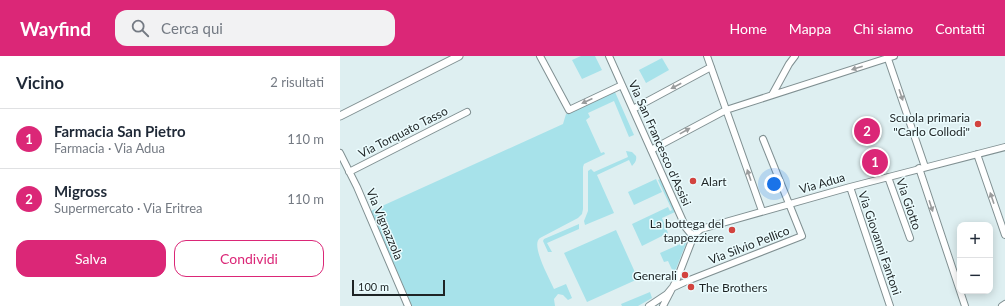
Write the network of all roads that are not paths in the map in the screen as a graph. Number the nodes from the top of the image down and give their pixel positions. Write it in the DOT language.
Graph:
graph roads {
  1 [pos="459,56"];
  2 [pos="540,56"];
  3 [pos="609,56"];
  4 [pos="707,56"];
  5 [pos="792,57"];
  6 [pos="890,57"];
  7 [pos="711,67"];
  8 [pos="622,84"];
  9 [pos="772,94"];
  10 [pos="633,109"];
  11 [pos="726,110"];
  12 [pos="467,112"];
  13 [pos="340,116"];
  14 [pos="763,139"];
  15 [pos="1005,147"];
  16 [pos="651,150"];
  17 [pos="340,153"];
  18 [pos="977,154"];
  19 [pos="922,168"];
  20 [pos="349,172"];
  21 [pos="888,176"];
  22 [pos="850,187"];
  23 [pos="789,204"];
  24 [pos="762,211"];
  25 [pos="694,235"];
  26 [pos="1005,235"];
  27 [pos="910,238"];
  28 [pos="672,288"];
  29 [pos="1005,304"];
  30 [pos="408,306"];
  31 [pos="649,306"];
  32 [pos="663,306"];
  33 [pos="890,306"];
  34 [pos="965,306"];
  35 [pos="1002,306"];
  1 -- 13 [label="street"];
  8 -- 2 [label="street, one-way"];
  3 -- 8 [label="street, Via San Francesco d'Assisi"];
  4 -- 7 [label="street"];
  5 -- 9 [label="street"];
  6 -- 9 [label="street, one-way"];
  6 -- 19 [label="street, one-way"];
  7 -- 10 [label="street, one-way"];
  7 -- 11 [label="street"];
  8 -- 10 [label="street, Via San Francesco d'Assisi"];
  9 -- 11 [label="street"];
  10 -- 16 [label="street, Via San Francesco d'Assisi"];
  16 -- 11 [label="street, one-way"];
  24 -- 11 [label="street, one-way"];
  12 -- 20 [label="street, Via Torquato Tasso"];
  14 -- 23 [label="street, Via Silvio Pellico"];
  15 -- 18 [label="street, Via Adua"];
  16 -- 25 [label="street, Via San Francesco d'Assisi"];
  17 -- 20 [label="street, Via Vignazzola"];
  18 -- 19 [label="street, Via Adua"];
  26 -- 18 [label="street, one-way"];
  19 -- 21 [label="street, Via Adua"];
  19 -- 34 [label="street, one-way"];
  20 -- 30 [label="street, Via Vignazzola"];
  21 -- 22 [label="street, Via Adua"];
  21 -- 27 [label="street, Via Giotto"];
  22 -- 23 [label="street, Via Adua"];
  22 -- 33 [label="street, Via Giovanni Fantoni"];
  23 -- 24 [label="street, Via Adua"];
  23 -- 28 [label="street, Via Silvio Pellico"];
  24 -- 25 [label="street, Via Adua"];
  25 -- 28 [label="street"];
  28 -- 31 [label="street"];
  28 -- 32 [label="street"];
  29 -- 35 [label="street"];
}
